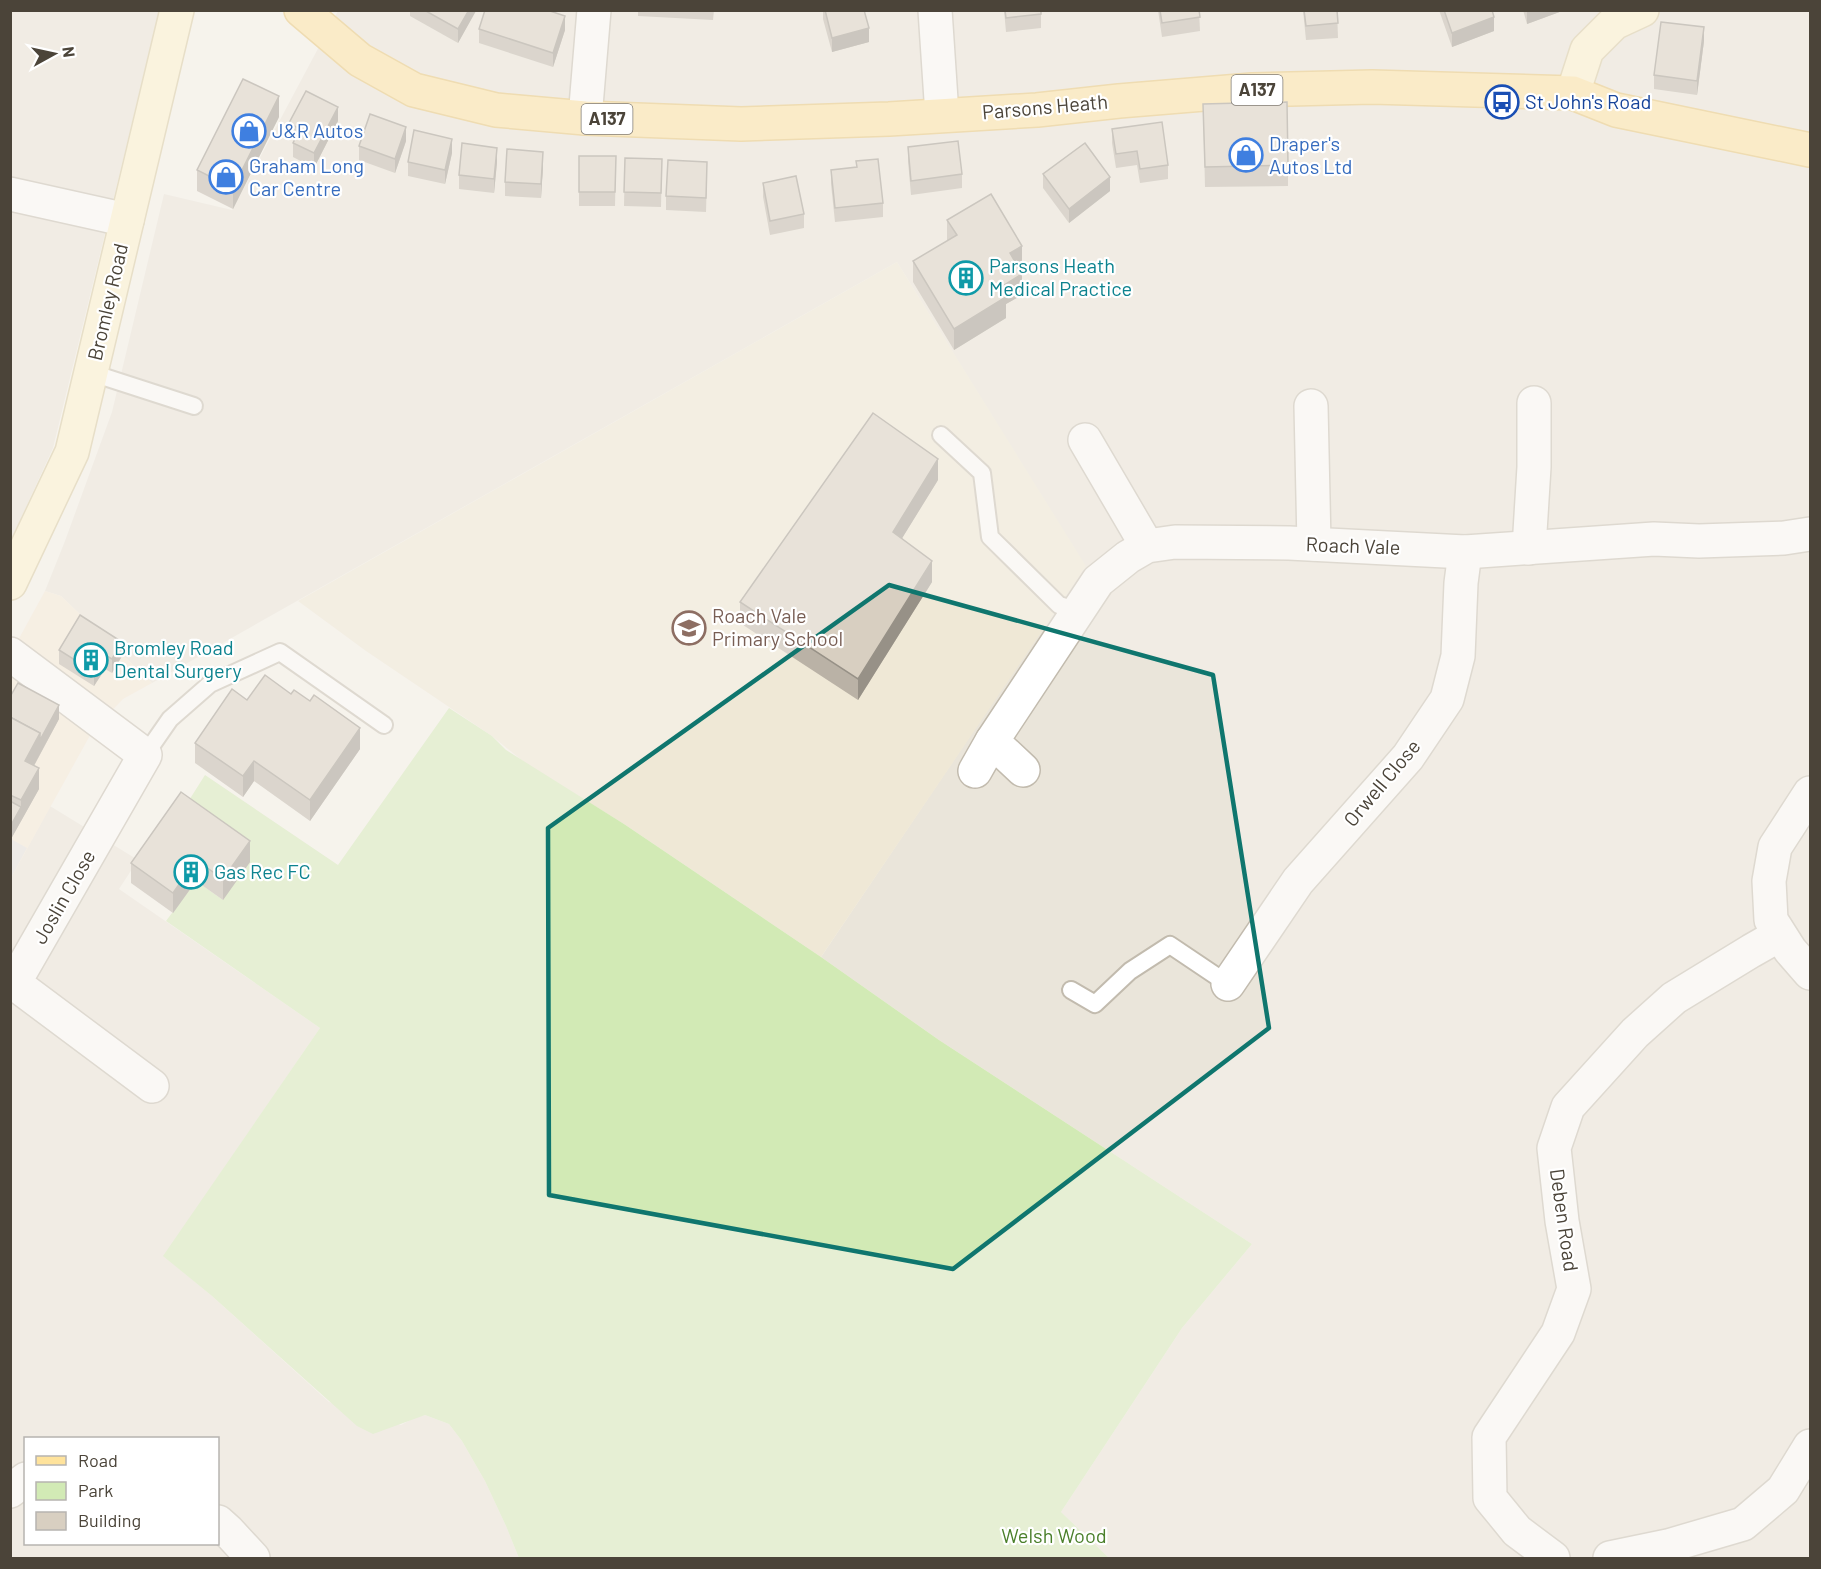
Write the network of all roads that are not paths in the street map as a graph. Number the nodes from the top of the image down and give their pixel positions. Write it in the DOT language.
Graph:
graph roads {
  1 [pos="177,10"];
  2 [pos="301,10"];
  3 [pos="594,10"];
  4 [pos="935,10"];
  5 [pos="1642,10"];
  6 [pos="1573,93"];
  7 [pos="942,115"];
  8 [pos="585,118"];
  9 [pos="1810,150"];
  10 [pos="10,194"];
  11 [pos="127,220"];
  12 [pos="92,373"];
  13 [pos="1533,403"];
  14 [pos="194,406"];
  15 [pos="1311,406"];
  16 [pos="941,435"];
  17 [pos="1085,440"];
  18 [pos="1810,534"];
  19 [pos="1314,544"];
  20 [pos="1147,546"];
  21 [pos="1529,548"];
  22 [pos="1465,552"];
  23 [pos="10,583"];
  24 [pos="1078,611"];
  25 [pos="10,654"];
  26 [pos="384,725"];
  27 [pos="992,741"];
  28 [pos="145,755"];
  29 [pos="1023,770"];
  30 [pos="975,771"];
  31 [pos="1810,793"];
  32 [pos="1779,935"];
  33 [pos="1810,973"];
  34 [pos="1228,984"];
  35 [pos="1071,990"];
  36 [pos="152,1086"];
  37 [pos="1810,1446"];
  38 [pos="24,1480"];
  39 [pos="10,1491"];
  40 [pos="219,1523"];
  41 [pos="253,1558"];
  42 [pos="1553,1558"];
  43 [pos="1610,1558"];
  1 -- 11 [label="street, Bromley Road"];
  2 -- 8 [label="main road, Parsons Heath / A137"];
  3 -- 8 [label="street"];
  4 -- 7 [label="street"];
  5 -- 6 [label="street"];
  6 -- 7 [label="main road, Parsons Heath / A137"];
  6 -- 9 [label="main road, Parsons Heath / A137"];
  7 -- 8 [label="main road, Parsons Heath / A137"];
  10 -- 11 [label="street"];
  11 -- 12 [label="street, Bromley Road"];
  12 -- 14 [label="lane"];
  12 -- 23 [label="street, Bromley Road"];
  13 -- 21 [label="street"];
  15 -- 19 [label="street"];
  16 -- 24 [label="lane"];
  17 -- 20 [label="street"];
  18 -- 21 [label="street, Roach Vale"];
  19 -- 20 [label="street, Roach Vale"];
  19 -- 22 [label="street, Roach Vale"];
  20 -- 24 [label="street, Roach Vale"];
  21 -- 22 [label="street, Roach Vale"];
  22 -- 34 [label="street, Orwell Close"];
  24 -- 27 [label="street, Roach Vale"];
  25 -- 28 [label="street"];
  26 -- 28 [label="lane"];
  27 -- 29 [label="street"];
  27 -- 30 [label="street, Roach Vale"];
  28 -- 36 [label="street, Joslin Close"];
  31 -- 32 [label="street"];
  32 -- 33 [label="street"];
  32 -- 42 [label="street, Deben Road"];
  34 -- 35 [label="lane"];
  37 -- 43 [label="street"];
  38 -- 39 [label="street"];
  40 -- 41 [label="street"];
}
